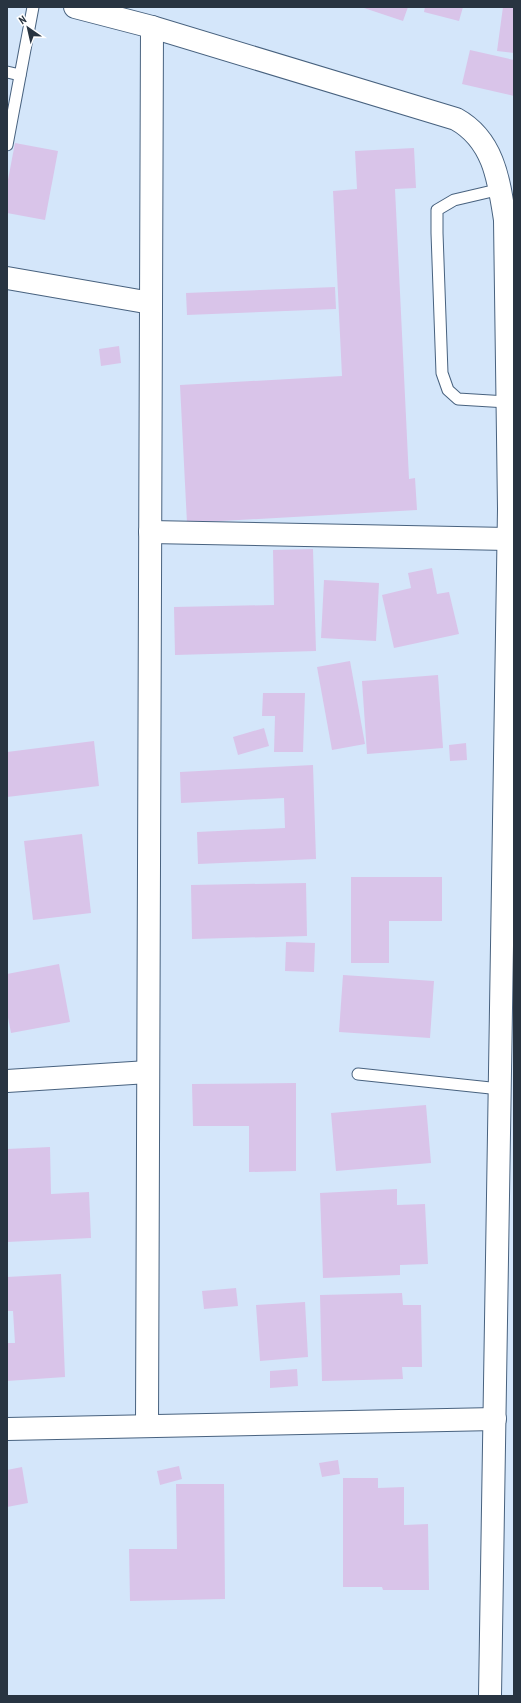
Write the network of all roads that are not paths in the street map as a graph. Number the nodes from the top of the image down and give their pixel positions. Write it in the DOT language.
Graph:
graph roads {
  1 [pos="33,7"];
  2 [pos="75,7"];
  3 [pos="152,27"];
  4 [pos="7,72"];
  5 [pos="20,75"];
  6 [pos="7,145"];
  7 [pos="501,189"];
  8 [pos="7,278"];
  9 [pos="151,303"];
  10 [pos="507,402"];
  11 [pos="511,509"];
  12 [pos="150,532"];
  13 [pos="508,539"];
  14 [pos="148,1072"];
  15 [pos="358,1074"];
  16 [pos="7,1082"];
  17 [pos="500,1089"];
  18 [pos="494,1419"];
  19 [pos="147,1425"];
  20 [pos="7,1429"];
  21 [pos="490,1696"];
  1 -- 5 [label="lane"];
  2 -- 3 [label="street"];
  3 -- 7 [label="street"];
  3 -- 9 [label="street"];
  4 -- 5 [label="lane"];
  5 -- 6 [label="lane"];
  7 -- 10 [label="street"];
  7 -- 10 [label="lane"];
  8 -- 9 [label="street"];
  9 -- 12 [label="street"];
  10 -- 11 [label="street"];
  11 -- 13 [label="street"];
  12 -- 13 [label="street"];
  12 -- 14 [label="street"];
  13 -- 17 [label="street"];
  14 -- 16 [label="street"];
  14 -- 19 [label="street"];
  15 -- 17 [label="lane"];
  17 -- 18 [label="street"];
  18 -- 19 [label="street"];
  18 -- 21 [label="street"];
  19 -- 20 [label="street"];
}
